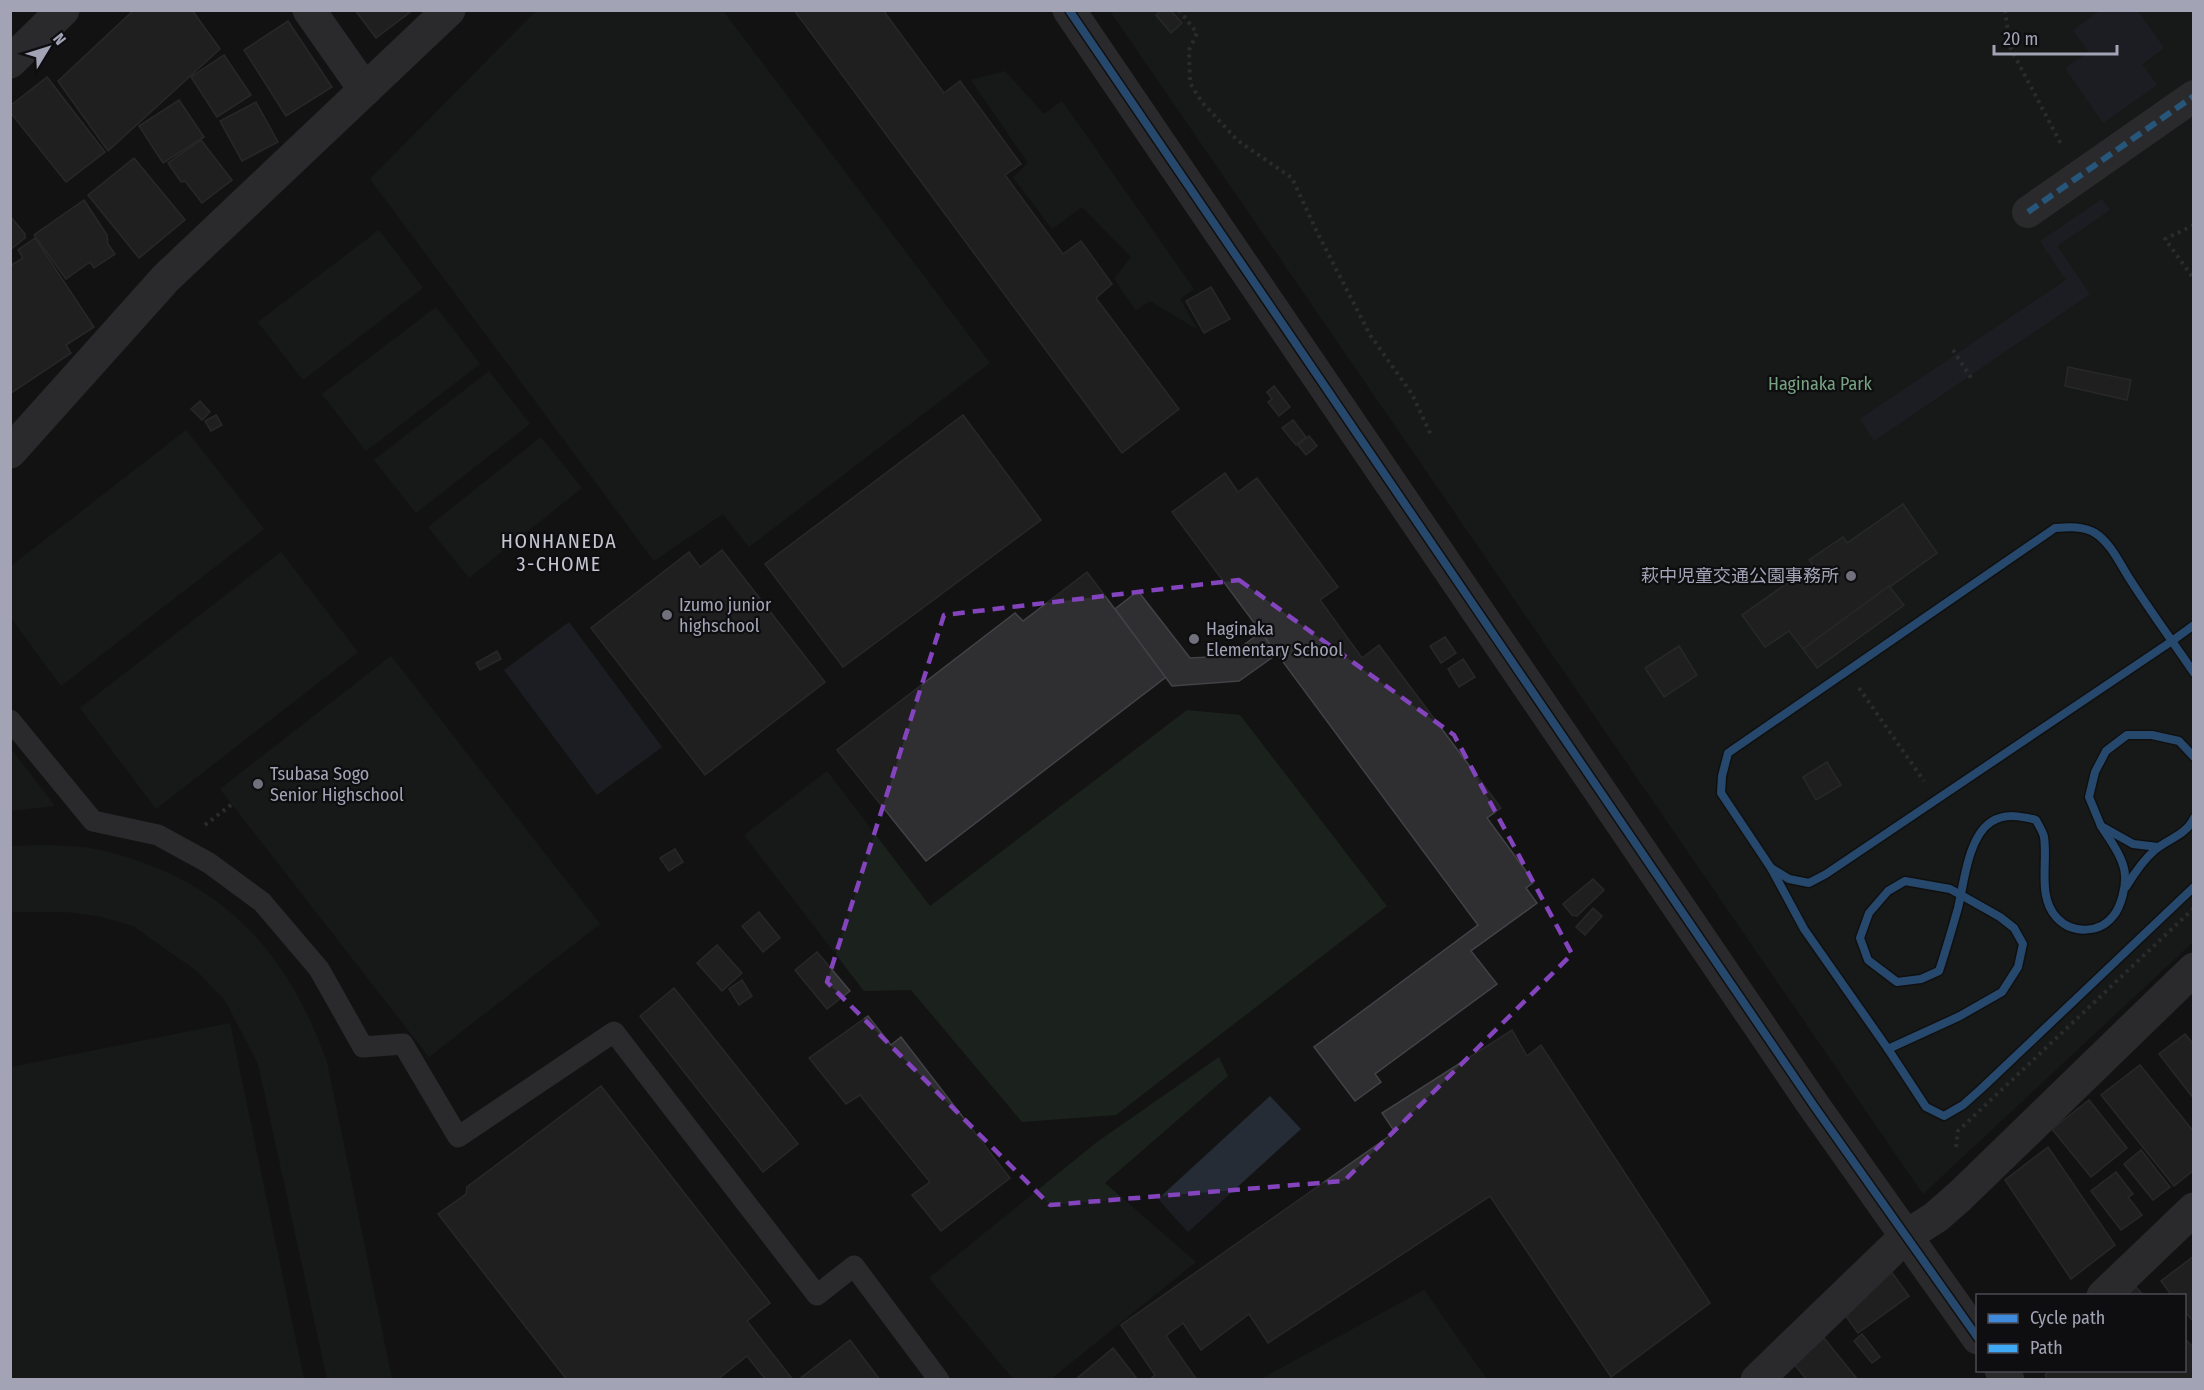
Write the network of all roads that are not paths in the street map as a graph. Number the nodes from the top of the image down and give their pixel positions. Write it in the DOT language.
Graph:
graph roads {
  1 [pos="63,10"];
  2 [pos="309,10"];
  3 [pos="448,10"];
  4 [pos="1069,10"];
  5 [pos="10,62"];
  6 [pos="365,90"];
  7 [pos="2193,96"];
  8 [pos="2028,212"];
  9 [pos="10,452"];
  10 [pos="10,720"];
  11 [pos="2193,969"];
  12 [pos="2193,1209"];
  13 [pos="1905,1238"];
  14 [pos="2105,1294"];
  15 [pos="1976,1337"];
  16 [pos="939,1380"];
  17 [pos="1757,1380"];
  1 -- 5 [label="street"];
  2 -- 6 [label="street"];
  3 -- 6 [label="street"];
  4 -- 13 [label="street"];
  6 -- 9 [label="street"];
  7 -- 8 [label="street"];
  10 -- 16 [label="lane"];
  11 -- 13 [label="street"];
  12 -- 14 [label="street"];
  13 -- 15 [label="street"];
  13 -- 17 [label="street"];
}
